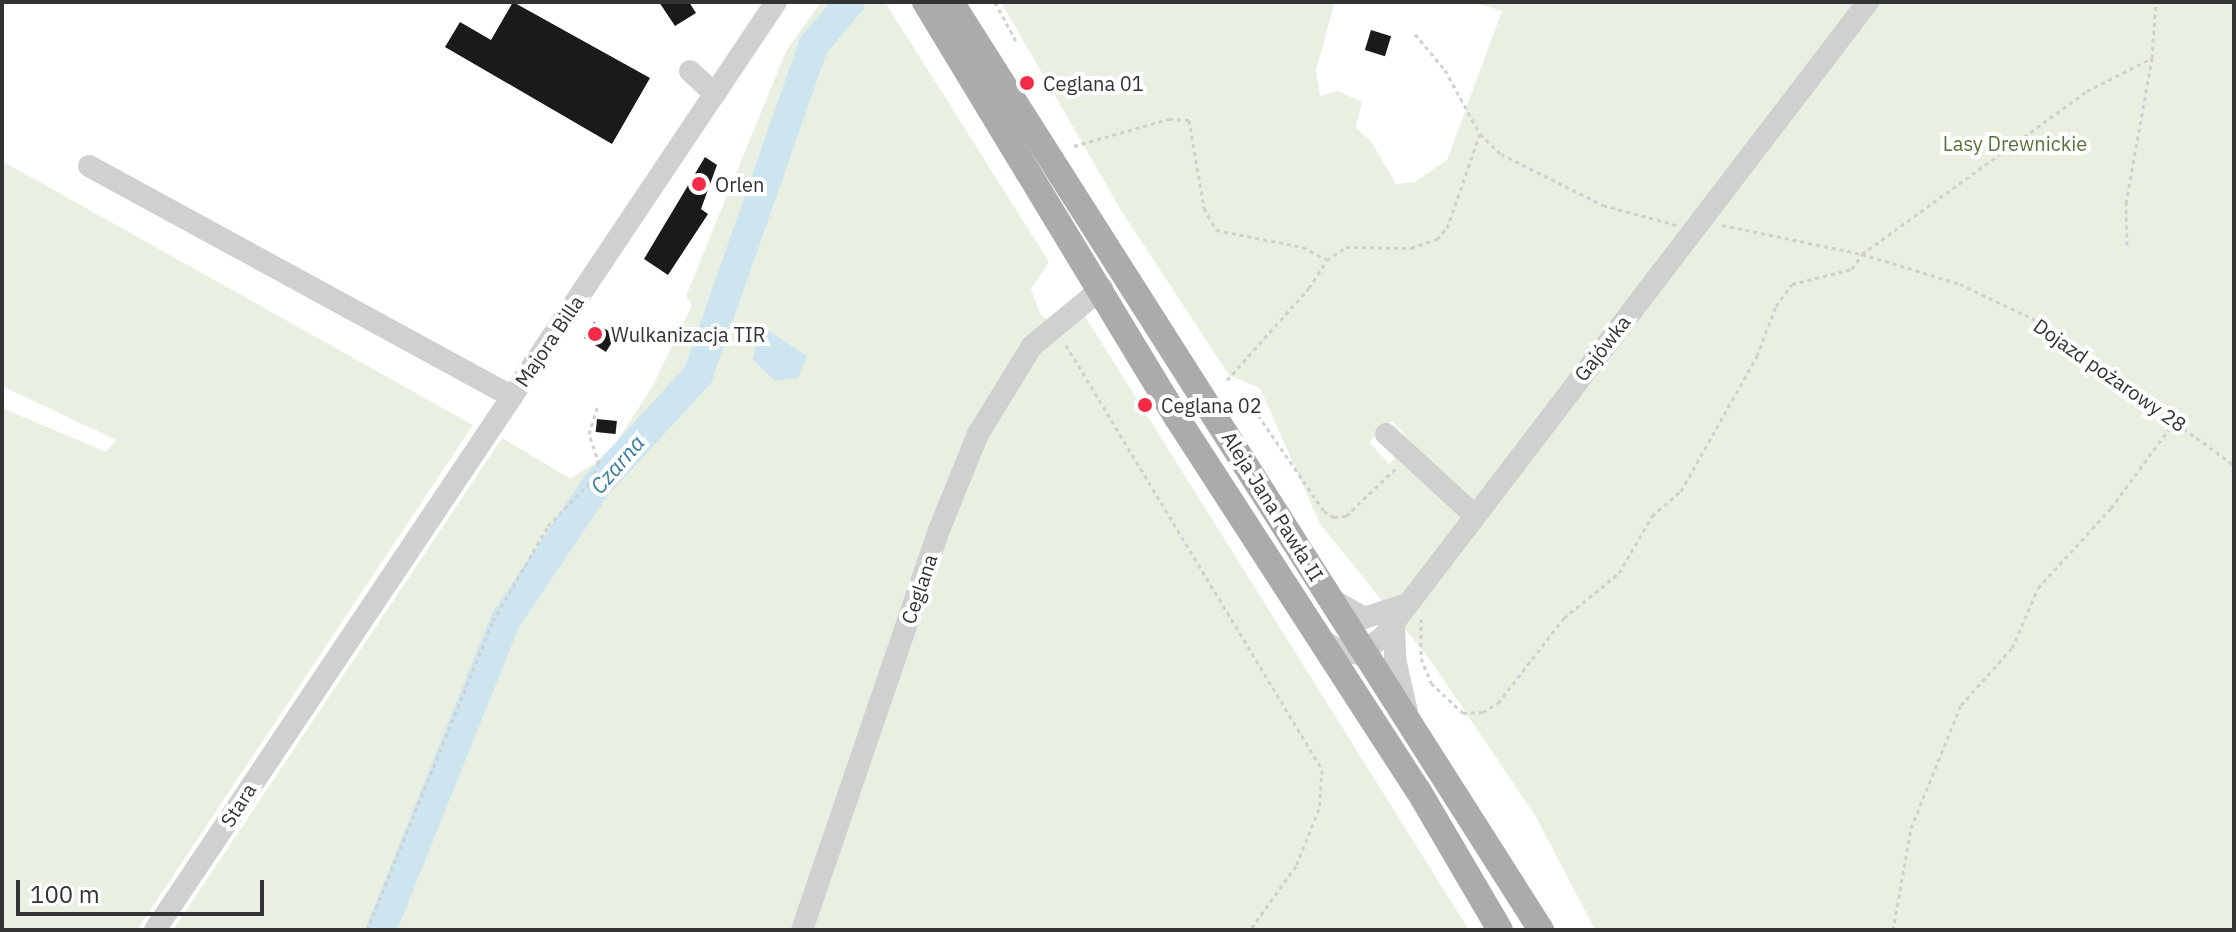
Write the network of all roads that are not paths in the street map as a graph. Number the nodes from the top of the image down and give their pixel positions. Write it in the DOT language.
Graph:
graph roads {
  1 [pos="776,2"];
  2 [pos="925,2"];
  3 [pos="951,2"];
  4 [pos="1868,2"];
  5 [pos="690,71"];
  6 [pos="715,94"];
  7 [pos="89,166"];
  8 [pos="1092,295"];
  9 [pos="511,396"];
  10 [pos="1386,434"];
  11 [pos="1473,514"];
  12 [pos="1333,600"];
  13 [pos="1408,603"];
  14 [pos="1394,623"];
  15 [pos="1319,638"];
  16 [pos="1365,654"];
  17 [pos="321,680"];
  18 [pos="1409,720"];
  19 [pos="155,930"];
  20 [pos="802,930"];
  21 [pos="1500,930"];
  22 [pos="1541,930"];
  1 -- 6 [label="street, Majora Billa"];
  2 -- 8 [label="main road, Aleja Jana Pawła II"];
  3 -- 12 [label="main road, Aleja Jana Pawła II"];
  4 -- 11 [label="street, Gajówka"];
  5 -- 6 [label="street"];
  6 -- 9 [label="street, Majora Billa"];
  7 -- 9 [label="street"];
  8 -- 15 [label="main road, Aleja Jana Pawła II"];
  8 -- 20 [label="street, Ceglana"];
  9 -- 17 [label="street, Majora Billa"];
  10 -- 11 [label="street"];
  11 -- 13 [label="street, Gajówka"];
  12 -- 13 [label="street"];
  12 -- 16 [label="main road, Aleja Jana Pawła II"];
  13 -- 14 [label="street, Gajówka"];
  14 -- 16 [label="street, Gajówka"];
  14 -- 18 [label="street"];
  15 -- 16 [label="street"];
  15 -- 21 [label="main road, Aleja Jana Pawła II"];
  16 -- 18 [label="main road, Aleja Jana Pawła II"];
  17 -- 19 [label="street, Stara"];
  18 -- 22 [label="main road, Aleja Jana Pawła II"];
}
